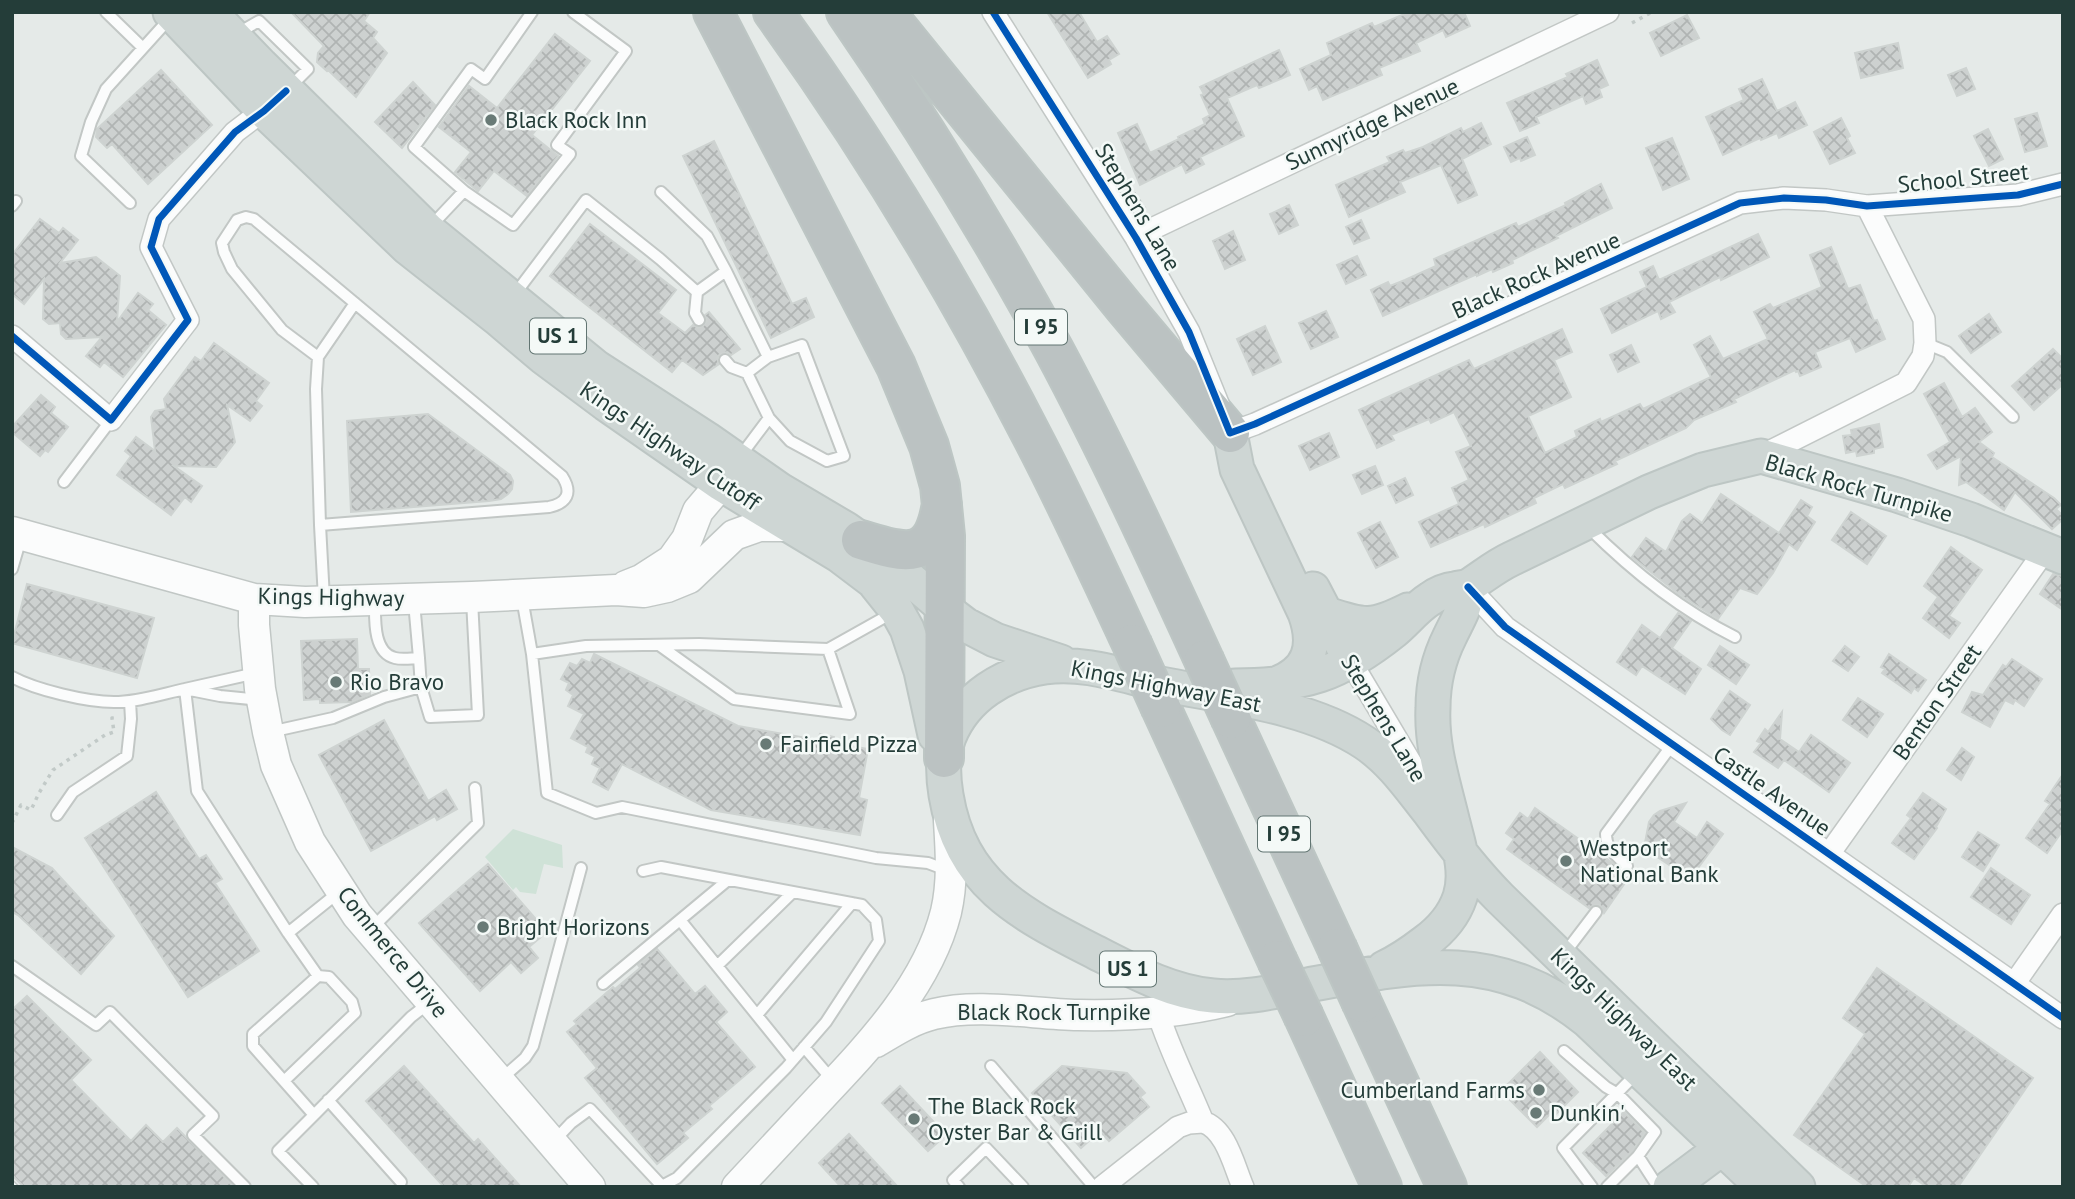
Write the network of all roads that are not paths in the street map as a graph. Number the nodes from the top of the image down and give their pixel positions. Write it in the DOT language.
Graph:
graph roads {
  1 [pos="107,12"];
  2 [pos="210,12"];
  3 [pos="533,12"];
  4 [pos="573,12"];
  5 [pos="713,12"];
  6 [pos="773,12"];
  7 [pos="846,12"];
  8 [pos="885,12"];
  9 [pos="993,12"];
  10 [pos="1608,12"];
  11 [pos="172,15"];
  12 [pos="143,48"];
  13 [pos="275,101"];
  14 [pos="2063,184"];
  15 [pos="464,191"];
  16 [pos="661,192"];
  17 [pos="130,203"];
  18 [pos="1867,206"];
  19 [pos="428,230"];
  20 [pos="1136,238"];
  21 [pos="726,271"];
  22 [pos="697,292"];
  23 [pos="355,303"];
  24 [pos="504,308"];
  25 [pos="699,320"];
  26 [pos="12,336"];
  27 [pos="1925,342"];
  28 [pos="318,357"];
  29 [pos="768,357"];
  30 [pos="725,360"];
  31 [pos="747,373"];
  32 [pos="2013,417"];
  33 [pos="769,418"];
  34 [pos="111,420"];
  35 [pos="1230,433"];
  36 [pos="1761,456"];
  37 [pos="729,472"];
  38 [pos="64,482"];
  39 [pos="942,502"];
  40 [pos="1583,523"];
  41 [pos="320,524"];
  42 [pos="790,526"];
  43 [pos="17,533"];
  44 [pos="861,540"];
  45 [pos="2054,553"];
  46 [pos="12,569"];
  47 [pos="1468,587"];
  48 [pos="616,590"];
  49 [pos="521,595"];
  50 [pos="472,597"];
  51 [pos="254,598"];
  52 [pos="414,598"];
  53 [pos="375,599"];
  54 [pos="1428,600"];
  55 [pos="324,601"];
  56 [pos="945,609"];
  57 [pos="897,611"];
  58 [pos="1324,613"];
  59 [pos="1735,637"];
  60 [pos="659,645"];
  61 [pos="828,649"];
  62 [pos="532,654"];
  63 [pos="419,658"];
  64 [pos="1351,662"];
  65 [pos="1070,664"];
  66 [pos="12,677"];
  67 [pos="1273,685"];
  68 [pos="260,686"];
  69 [pos="421,687"];
  70 [pos="185,690"];
  71 [pos="1167,697"];
  72 [pos="130,701"];
  73 [pos="268,732"];
  74 [pos="1672,745"];
  75 [pos="946,780"];
  76 [pos="475,788"];
  77 [pos="57,815"];
  78 [pos="1461,854"];
  79 [pos="1829,854"];
  80 [pos="581,869"];
  81 [pos="643,871"];
  82 [pos="952,872"];
  83 [pos="1625,872"];
  84 [pos="729,880"];
  85 [pos="342,891"];
  86 [pos="793,892"];
  87 [pos="852,903"];
  88 [pos="1596,912"];
  89 [pos="2063,914"];
  90 [pos="680,920"];
  91 [pos="370,930"];
  92 [pos="288,933"];
  93 [pos="1561,958"];
  94 [pos="12,966"];
  95 [pos="717,966"];
  96 [pos="318,976"];
  97 [pos="603,984"];
  98 [pos="2014,984"];
  99 [pos="1367,988"];
  100 [pos="1249,996"];
  101 [pos="431,1002"];
  102 [pos="1158,1013"];
  103 [pos="757,1015"];
  104 [pos="2063,1018"];
  105 [pos="804,1048"];
  106 [pos="867,1049"];
  107 [pos="1564,1051"];
  108 [pos="793,1060"];
  109 [pos="992,1066"];
  110 [pos="1641,1069"];
  111 [pos="284,1081"];
  112 [pos="498,1081"];
  113 [pos="835,1083"];
  114 [pos="1618,1094"];
  115 [pos="328,1100"];
  116 [pos="314,1115"];
  117 [pos="1667,1120"];
  118 [pos="1203,1122"];
  119 [pos="1733,1141"];
  120 [pos="552,1143"];
  121 [pos="1638,1156"];
  122 [pos="401,1182"];
  123 [pos="956,1183"];
  124 [pos="245,1187"];
  125 [pos="313,1187"];
  126 [pos="590,1187"];
  127 [pos="737,1187"];
  128 [pos="1023,1187"];
  129 [pos="1094,1187"];
  130 [pos="1102,1187"];
  131 [pos="1243,1187"];
  132 [pos="1382,1187"];
  133 [pos="1447,1187"];
  134 [pos="1592,1187"];
  135 [pos="1607,1187"];
  136 [pos="1658,1187"];
  137 [pos="1670,1187"];
  138 [pos="1763,1187"];
  139 [pos="1798,1187"];
  1 -- 12 [label="lane"];
  2 -- 13 [label="main road, Kings Highway Cutoff / US 1"];
  3 -- 15 [label="lane"];
  4 -- 15 [label="lane"];
  5 -- 39 [label="highway"];
  6 -- 71 [label="highway, I 95, bridge"];
  7 -- 99 [label="highway, I 95, bridge"];
  8 -- 35 [label="highway"];
  9 -- 20 [label="street, Stephens Lane"];
  10 -- 20 [label="street, Sunnyridge Avenue"];
  11 -- 12 [label="lane"];
  11 -- 13 [label="main road, Kings Highway Cutoff / US 1"];
  12 -- 17 [label="lane"];
  13 -- 19 [label="main road, Kings Highway Cutoff / US 1"];
  13 -- 24 [label="main road, Kings Highway Cutoff / US 1"];
  13 -- 34 [label="street"];
  14 -- 18 [label="street, School Street"];
  15 -- 19 [label="lane"];
  16 -- 21 [label="lane"];
  18 -- 27 [label="street, School Street"];
  18 -- 35 [label="street, Black Rock Avenue"];
  19 -- 24 [label="main road, Kings Highway Cutoff / US 1"];
  20 -- 35 [label="street, Stephens Lane"];
  21 -- 22 [label="lane"];
  21 -- 29 [label="lane"];
  22 -- 24 [label="lane"];
  22 -- 25 [label="lane"];
  23 -- 28 [label="lane"];
  23 -- 28 [label="lane"];
  23 -- 41 [label="lane"];
  24 -- 37 [label="main road, Kings Highway Cutoff / US 1"];
  26 -- 34 [label="street"];
  27 -- 32 [label="lane"];
  27 -- 36 [label="street"];
  28 -- 41 [label="lane"];
  29 -- 31 [label="lane"];
  29 -- 33 [label="lane"];
  30 -- 31 [label="lane"];
  31 -- 33 [label="lane"];
  33 -- 37 [label="lane"];
  34 -- 38 [label="lane"];
  35 -- 58 [label="main road, Stephens Lane"];
  35 -- 67 [label="main road, Stephens Lane"];
  36 -- 40 [label="main road, Black Rock Turnpike"];
  36 -- 45 [label="main road, Black Rock Turnpike"];
  37 -- 42 [label="main road, Kings Highway Cutoff / US 1"];
  37 -- 44 [label="main road, Kings Highway Cutoff / US 1"];
  37 -- 48 [label="main road, Kings Highway"];
  39 -- 44 [label="highway"];
  39 -- 56 [label="highway"];
  40 -- 47 [label="main road, Black Rock Turnpike"];
  40 -- 59 [label="lane"];
  41 -- 55 [label="lane"];
  42 -- 48 [label="main road, Kings Highway"];
  42 -- 57 [label="main road, Kings Highway Cutoff / US 1"];
  43 -- 46 [label="lane"];
  43 -- 51 [label="main road, Kings Highway"];
  44 -- 56 [label="main road, Kings Highway Cutoff / US 1"];
  45 -- 79 [label="street, Benton Street"];
  47 -- 54 [label="main road, Black Rock Turnpike"];
  47 -- 74 [label="street, Castle Avenue"];
  47 -- 78 [label="main road"];
  48 -- 49 [label="main road, Kings Highway"];
  49 -- 50 [label="main road, Kings Highway"];
  49 -- 62 [label="lane"];
  50 -- 52 [label="main road, Kings Highway"];
  50 -- 69 [label="lane"];
  51 -- 55 [label="main road, Kings Highway"];
  51 -- 68 [label="main road, Commerce Drive"];
  52 -- 53 [label="main road, Kings Highway"];
  52 -- 63 [label="lane"];
  53 -- 55 [label="main road, Kings Highway"];
  53 -- 63 [label="lane"];
  54 -- 58 [label="main road"];
  54 -- 64 [label="main road, Black Rock Turnpike"];
  56 -- 65 [label="main road, Kings Highway Cutoff / US 1"];
  56 -- 75 [label="highway"];
  57 -- 61 [label="lane"];
  57 -- 75 [label="main road, Kings Highway Cutoff / US 1"];
  58 -- 64 [label="main road, Stephens Lane"];
  60 -- 61 [label="lane"];
  60 -- 61 [label="lane"];
  60 -- 62 [label="lane"];
  62 -- 82 [label="lane"];
  63 -- 69 [label="lane"];
  64 -- 67 [label="main road, Black Rock Turnpike"];
  64 -- 78 [label="street, Stephens Lane"];
  65 -- 71 [label="main road, Kings Highway East / US 1"];
  65 -- 75 [label="main road, Kings Highway East / US 1"];
  66 -- 72 [label="lane"];
  67 -- 71 [label="main road, Black Rock Turnpike"];
  68 -- 70 [label="lane"];
  68 -- 70 [label="lane"];
  68 -- 73 [label="main road, Commerce Drive"];
  69 -- 73 [label="lane"];
  70 -- 72 [label="lane"];
  70 -- 92 [label="lane"];
  71 -- 78 [label="main road, Kings Highway East / US 1"];
  71 -- 132 [label="highway, I 95, bridge"];
  72 -- 77 [label="lane"];
  73 -- 85 [label="main road, Commerce Drive"];
  74 -- 79 [label="street, Castle Avenue"];
  74 -- 83 [label="lane"];
  75 -- 82 [label="main road, Black Rock Turnpike"];
  75 -- 100 [label="main road, Kings Highway East / US 1"];
  76 -- 91 [label="lane"];
  78 -- 93 [label="main road, Kings Highway East / US 1"];
  78 -- 99 [label="main road"];
  79 -- 98 [label="street, Castle Avenue"];
  80 -- 112 [label="lane"];
  81 -- 84 [label="lane"];
  82 -- 106 [label="main road, Black Rock Turnpike"];
  84 -- 86 [label="lane"];
  84 -- 90 [label="lane"];
  85 -- 91 [label="main road, Commerce Drive"];
  85 -- 92 [label="lane"];
  86 -- 87 [label="lane"];
  86 -- 95 [label="lane"];
  87 -- 103 [label="lane"];
  87 -- 105 [label="lane"];
  88 -- 93 [label="lane"];
  89 -- 98 [label="street"];
  90 -- 95 [label="lane"];
  90 -- 97 [label="lane"];
  91 -- 101 [label="main road, Commerce Drive"];
  92 -- 96 [label="lane"];
  93 -- 119 [label="main road, Kings Highway East / US 1"];
  94 -- 124 [label="lane"];
  95 -- 103 [label="lane"];
  96 -- 111 [label="lane"];
  96 -- 111 [label="lane"];
  98 -- 104 [label="street, Castle Avenue"];
  99 -- 100 [label="main road, Kings Highway East / US 1"];
  99 -- 110 [label="main road, Kings Highway East / US 1"];
  99 -- 133 [label="highway, I 95"];
  100 -- 102 [label="main road, Black Rock Turnpike"];
  101 -- 112 [label="main road, Commerce Drive"];
  101 -- 115 [label="lane"];
  102 -- 106 [label="main road, Black Rock Turnpike"];
  102 -- 118 [label="street"];
  103 -- 108 [label="lane"];
  105 -- 108 [label="lane"];
  105 -- 113 [label="lane"];
  106 -- 113 [label="main road, Black Rock Turnpike"];
  107 -- 114 [label="lane"];
  108 -- 120 [label="lane"];
  109 -- 129 [label="lane"];
  110 -- 114 [label="lane"];
  110 -- 117 [label="main road, Kings Highway East / US 1"];
  111 -- 116 [label="lane"];
  112 -- 120 [label="main road, Commerce Drive"];
  113 -- 127 [label="main road, Black Rock Turnpike"];
  114 -- 117 [label="lane"];
  114 -- 134 [label="lane"];
  115 -- 116 [label="lane"];
  115 -- 122 [label="lane"];
  116 -- 125 [label="lane"];
  117 -- 119 [label="main road, Kings Highway East / US 1"];
  117 -- 121 [label="lane"];
  118 -- 130 [label="street"];
  118 -- 131 [label="street"];
  119 -- 137 [label="main road"];
  119 -- 138 [label="main road, Kings Highway East / US 1"];
  119 -- 139 [label="main road, Kings Highway East / US 1"];
  120 -- 126 [label="main road, Commerce Drive"];
  121 -- 135 [label="lane"];
  121 -- 136 [label="lane"];
  123 -- 128 [label="lane"];
}
